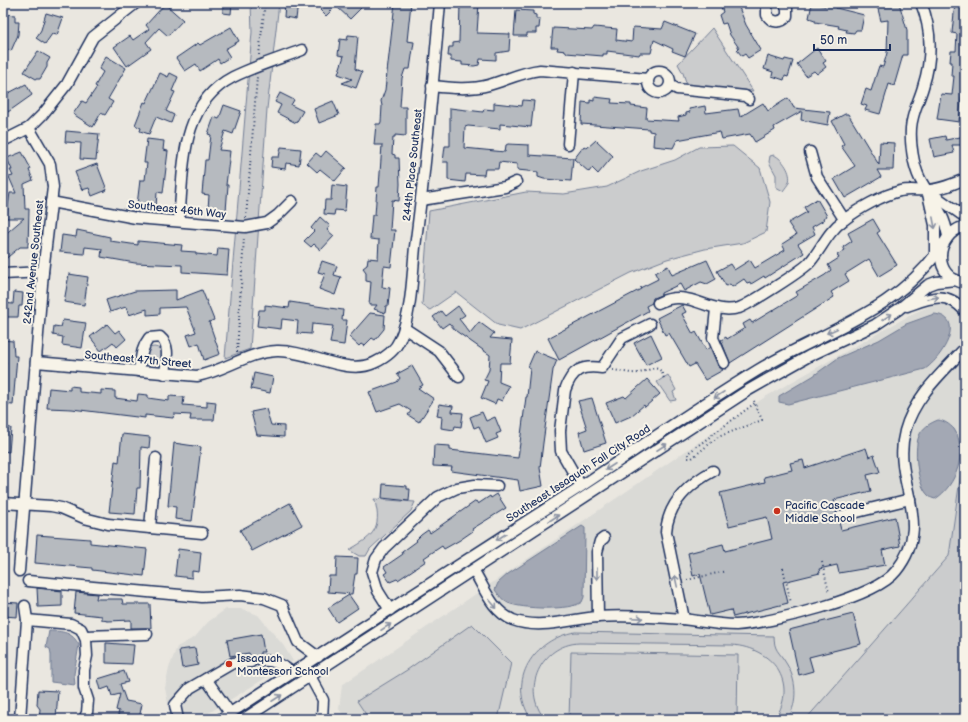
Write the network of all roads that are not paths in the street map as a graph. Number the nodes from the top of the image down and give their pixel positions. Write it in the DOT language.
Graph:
graph roads {
  1 [pos="136,3"];
  2 [pos="440,3"];
  3 [pos="770,3"];
  4 [pos="784,3"];
  5 [pos="921,3"];
  6 [pos="302,50"];
  7 [pos="574,72"];
  8 [pos="648,78"];
  9 [pos="670,85"];
  10 [pos="432,86"];
  11 [pos="749,99"];
  12 [pos="29,128"];
  13 [pos="3,141"];
  14 [pos="568,144"];
  15 [pos="810,152"];
  16 [pos="965,180"];
  17 [pos="516,182"];
  18 [pos="927,190"];
  19 [pos="421,200"];
  20 [pos="292,201"];
  21 [pos="51,202"];
  22 [pos="965,218"];
  23 [pos="844,219"];
  24 [pos="179,221"];
  25 [pos="965,226"];
  26 [pos="945,240"];
  27 [pos="935,257"];
  28 [pos="43,272"];
  29 [pos="3,274"];
  30 [pos="962,284"];
  31 [pos="658,304"];
  32 [pos="716,309"];
  33 [pos="899,309"];
  34 [pos="965,311"];
  35 [pos="650,324"];
  36 [pos="404,328"];
  37 [pos="965,348"];
  38 [pos="36,362"];
  39 [pos="724,363"];
  40 [pos="139,371"];
  41 [pos="165,374"];
  42 [pos="459,377"];
  43 [pos="156,458"];
  44 [pos="712,471"];
  45 [pos="497,486"];
  46 [pos="580,486"];
  47 [pos="910,499"];
  48 [pos="3,502"];
  49 [pos="23,504"];
  50 [pos="840,516"];
  51 [pos="150,528"];
  52 [pos="202,533"];
  53 [pos="604,538"];
  54 [pos="18,571"];
  55 [pos="474,571"];
  56 [pos="28,581"];
  57 [pos="25,606"];
  58 [pos="390,610"];
  59 [pos="598,617"];
  60 [pos="684,619"];
  61 [pos="27,620"];
  62 [pos="147,634"];
  63 [pos="85,636"];
  64 [pos="318,657"];
  65 [pos="293,673"];
  66 [pos="310,676"];
  67 [pos="206,679"];
  68 [pos="226,716"];
  69 [pos="20,719"];
  70 [pos="84,719"];
  71 [pos="178,719"];
  72 [pos="244,719"];
  73 [pos="322,719"];
  1 -- 12 [label="street"];
  2 -- 10 [label="street, 244th Place Southeast"];
  3 -- 4 [label="street"];
  5 -- 18 [label="street"];
  6 -- 24 [label="street"];
  7 -- 8 [label="street"];
  7 -- 10 [label="street"];
  7 -- 14 [label="street"];
  8 -- 9 [label="street"];
  8 -- 9 [label="street"];
  9 -- 11 [label="street"];
  10 -- 19 [label="street, 244th Place Southeast"];
  12 -- 13 [label="street"];
  12 -- 21 [label="street, 242nd Avenue Southeast"];
  15 -- 23 [label="street"];
  16 -- 18 [label="street"];
  17 -- 19 [label="street"];
  18 -- 22 [label="street"];
  18 -- 23 [label="street"];
  18 -- 26 [label="street"];
  18 -- 27 [label="street, one-way"];
  19 -- 36 [label="street, 244th Place Southeast"];
  20 -- 24 [label="street, Southeast 46th Way"];
  21 -- 24 [label="street, Southeast 46th Way"];
  21 -- 28 [label="street, 242nd Avenue Southeast"];
  23 -- 32 [label="street"];
  25 -- 26 [label="street"];
  26 -- 27 [label="street, Southeast Issaquah Fall City Road"];
  26 -- 30 [label="street"];
  27 -- 46 [label="street, Southeast Issaquah Fall City Road, one-way"];
  28 -- 29 [label="street"];
  28 -- 38 [label="street, 242nd Avenue Southeast"];
  30 -- 33 [label="street"];
  31 -- 32 [label="street"];
  32 -- 39 [label="street"];
  33 -- 34 [label="street, one-way"];
  55 -- 33 [label="street, one-way"];
  35 -- 46 [label="street"];
  36 -- 41 [label="street, Southeast 47th Street"];
  36 -- 42 [label="street"];
  37 -- 47 [label="street"];
  38 -- 40 [label="street, Southeast 47th Street"];
  38 -- 49 [label="street, 242nd Avenue Southeast"];
  40 -- 41 [label="street, Southeast 47th Street"];
  40 -- 41 [label="street"];
  43 -- 51 [label="street"];
  60 -- 44 [label="street, one-way"];
  45 -- 58 [label="street"];
  46 -- 58 [label="street, Southeast Issaquah Fall City Road, one-way"];
  47 -- 50 [label="street"];
  47 -- 60 [label="street"];
  48 -- 49 [label="street"];
  49 -- 51 [label="street"];
  49 -- 54 [label="street, 242nd Avenue Southeast"];
  51 -- 52 [label="street"];
  53 -- 59 [label="street, one-way"];
  55 -- 59 [label="street, one-way"];
  66 -- 55 [label="street, one-way"];
  56 -- 64 [label="street"];
  57 -- 61 [label="street"];
  58 -- 64 [label="street, Southeast Issaquah Fall City Road"];
  59 -- 60 [label="street, one-way"];
  61 -- 63 [label="street"];
  61 -- 69 [label="street"];
  62 -- 63 [label="street"];
  63 -- 70 [label="street"];
  64 -- 65 [label="street, Southeast Issaquah Fall City Road"];
  65 -- 67 [label="street"];
  65 -- 68 [label="street, Southeast Issaquah Fall City Road"];
  72 -- 66 [label="street, one-way"];
  66 -- 73 [label="street"];
  67 -- 68 [label="street"];
  67 -- 71 [label="street"];
}
